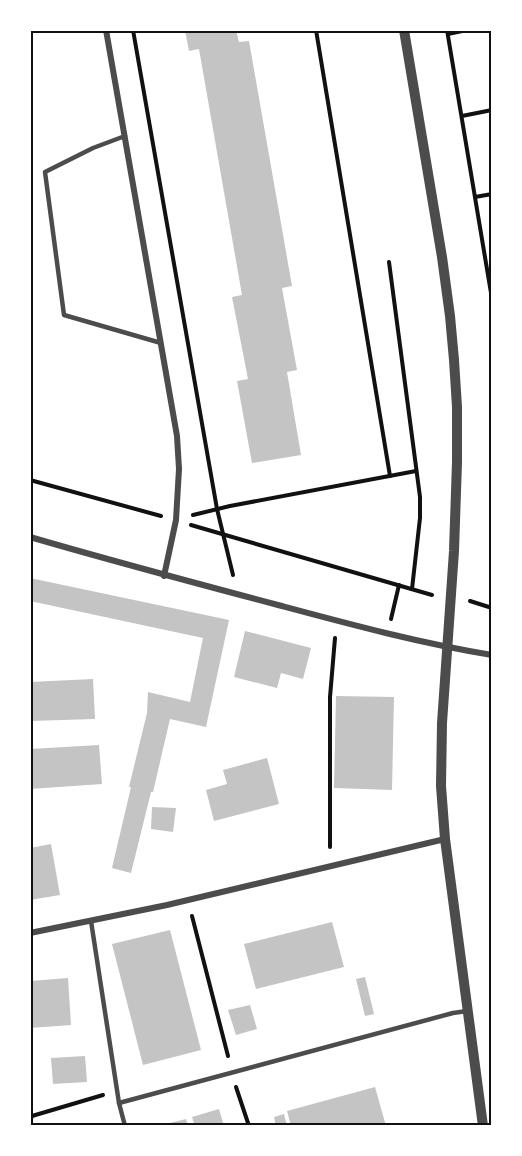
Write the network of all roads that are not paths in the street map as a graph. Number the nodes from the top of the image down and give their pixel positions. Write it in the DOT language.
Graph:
graph roads {
  1 [pos="106,30"];
  2 [pos="404,30"];
  3 [pos="125,136"];
  4 [pos="161,343"];
  5 [pos="30,537"];
  6 [pos="164,576"];
  7 [pos="446,647"];
  8 [pos="492,654"];
  9 [pos="445,839"];
  10 [pos="91,921"];
  11 [pos="30,933"];
  12 [pos="468,1011"];
  13 [pos="119,1103"];
  14 [pos="125,1126"];
  15 [pos="483,1126"];
  1 -- 3 [label="street"];
  2 -- 7 [label="street"];
  3 -- 4 [label="street"];
  3 -- 4 [label="lane"];
  4 -- 6 [label="street"];
  5 -- 6 [label="street"];
  6 -- 7 [label="street"];
  7 -- 8 [label="street"];
  7 -- 9 [label="street"];
  9 -- 10 [label="street"];
  9 -- 12 [label="street"];
  10 -- 11 [label="street"];
  10 -- 13 [label="lane"];
  12 -- 13 [label="lane"];
  12 -- 15 [label="street"];
  13 -- 14 [label="lane"];
}
